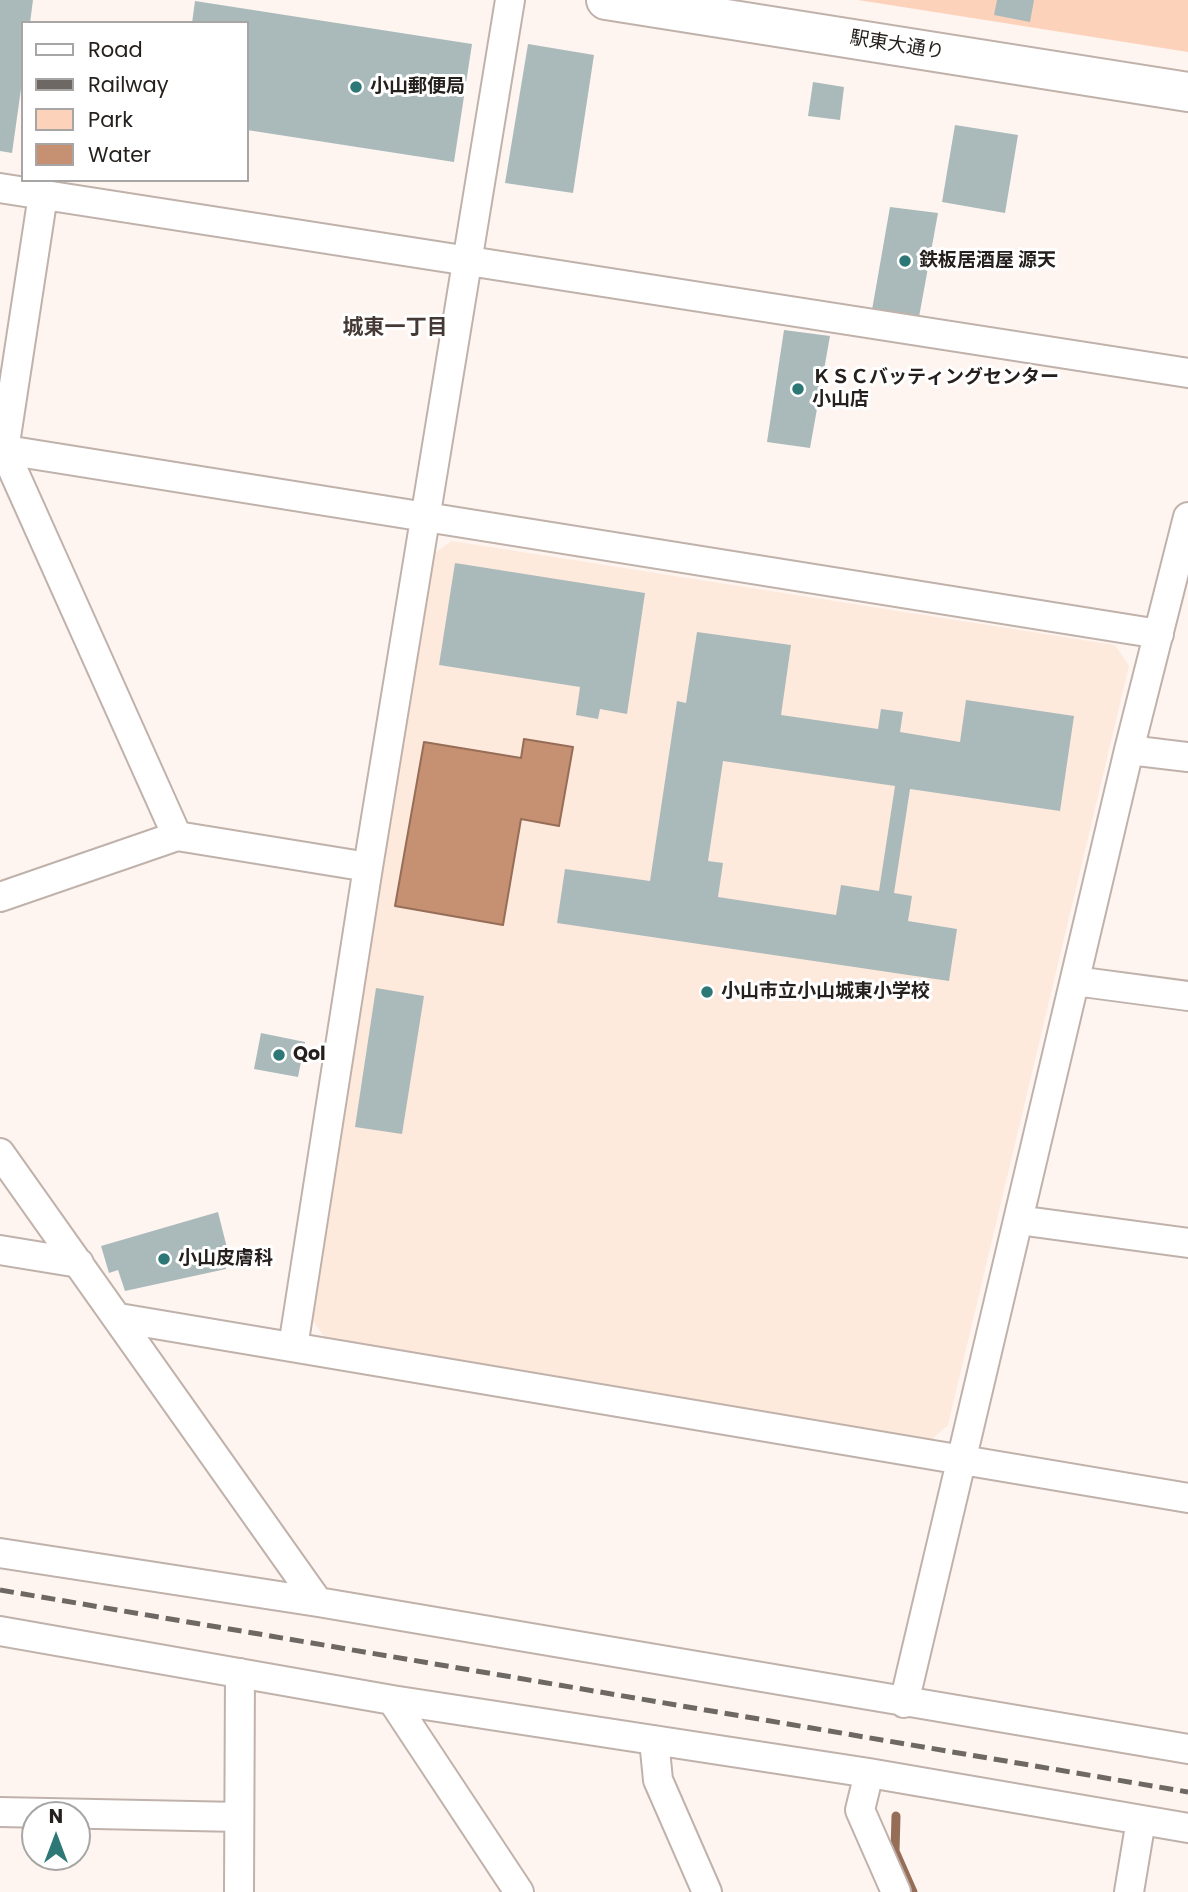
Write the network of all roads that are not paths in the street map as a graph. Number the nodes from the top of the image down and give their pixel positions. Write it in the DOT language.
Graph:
graph roads {
  1 [pos="510,0"];
  2 [pos="606,0"];
  3 [pos="1188,92"];
  4 [pos="0,188"];
  5 [pos="43,195"];
  6 [pos="466,262"];
  7 [pos="1188,373"];
  8 [pos="2,449"];
  9 [pos="425,517"];
  10 [pos="1188,517"];
  11 [pos="1159,634"];
  12 [pos="1129,750"];
  13 [pos="1188,757"];
  14 [pos="177,836"];
  15 [pos="368,867"];
  16 [pos="0,897"];
  17 [pos="1075,981"];
  18 [pos="1188,996"];
  19 [pos="0,1153"];
  20 [pos="1018,1220"];
  21 [pos="1188,1243"];
  22 [pos="0,1250"];
  23 [pos="79,1263"];
  24 [pos="119,1318"];
  25 [pos="293,1347"];
  26 [pos="961,1461"];
  27 [pos="1188,1498"];
  28 [pos="0,1552"];
  29 [pos="318,1602"];
  30 [pos="0,1632"];
  31 [pos="240,1674"];
  32 [pos="392,1700"];
  33 [pos="904,1703"];
  34 [pos="654,1740"];
  35 [pos="1188,1749"];
  36 [pos="869,1773"];
  37 [pos="0,1812"];
  38 [pos="239,1817"];
  39 [pos="1141,1820"];
  40 [pos="1188,1828"];
  41 [pos="239,1892"];
  42 [pos="519,1892"];
  43 [pos="708,1892"];
  44 [pos="896,1892"];
  45 [pos="1129,1892"];
  1 -- 6 [label="street"];
  2 -- 3 [label="street, 駅東大通り"];
  4 -- 5 [label="street"];
  5 -- 6 [label="street"];
  5 -- 8 [label="street"];
  6 -- 7 [label="street"];
  6 -- 9 [label="street"];
  8 -- 9 [label="street"];
  8 -- 14 [label="street"];
  9 -- 11 [label="street"];
  9 -- 15 [label="street"];
  10 -- 11 [label="street"];
  11 -- 12 [label="street"];
  12 -- 13 [label="street"];
  12 -- 17 [label="street"];
  14 -- 15 [label="street"];
  14 -- 16 [label="street"];
  15 -- 25 [label="street"];
  17 -- 18 [label="street"];
  17 -- 20 [label="street"];
  19 -- 23 [label="street"];
  20 -- 21 [label="street"];
  20 -- 26 [label="street"];
  22 -- 23 [label="street"];
  23 -- 24 [label="street"];
  24 -- 25 [label="street"];
  24 -- 29 [label="street"];
  25 -- 26 [label="street"];
  26 -- 27 [label="street"];
  26 -- 33 [label="street"];
  28 -- 29 [label="street"];
  29 -- 33 [label="street"];
  30 -- 31 [label="street"];
  31 -- 32 [label="street"];
  31 -- 38 [label="street"];
  32 -- 34 [label="street"];
  32 -- 42 [label="street"];
  33 -- 35 [label="street"];
  34 -- 36 [label="street"];
  34 -- 43 [label="street"];
  36 -- 39 [label="street"];
  36 -- 44 [label="street"];
  37 -- 38 [label="street"];
  38 -- 41 [label="street"];
  39 -- 40 [label="street"];
  39 -- 45 [label="street"];
}
